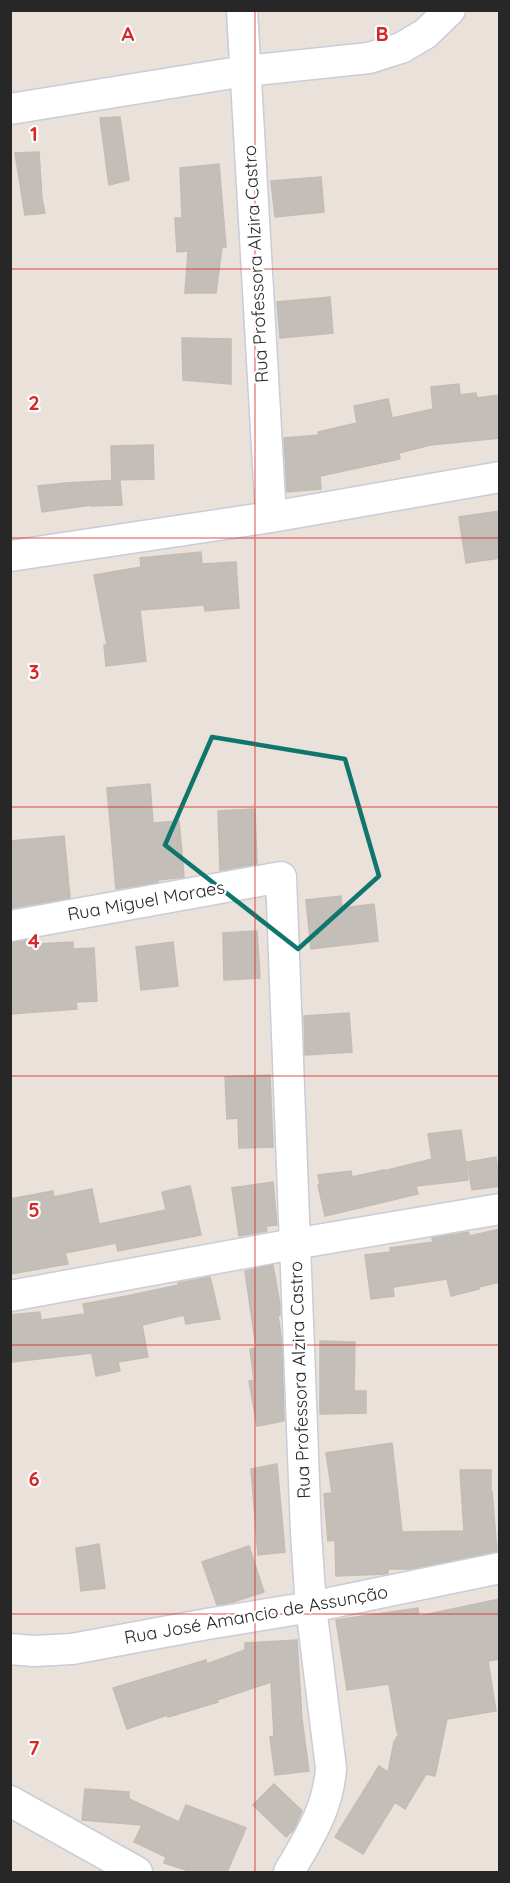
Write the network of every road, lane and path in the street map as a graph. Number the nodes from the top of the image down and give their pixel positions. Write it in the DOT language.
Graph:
graph roads {
  1 [pos="242,10"];
  2 [pos="450,10"];
  3 [pos="245,71"];
  4 [pos="10,109"];
  5 [pos="500,477"];
  6 [pos="271,517"];
  7 [pos="10,556"];
  8 [pos="280,877"];
  9 [pos="10,926"];
  10 [pos="500,1209"];
  11 [pos="294,1244"];
  12 [pos="10,1296"];
  13 [pos="500,1568"];
  14 [pos="311,1607"];
  15 [pos="10,1649"];
  16 [pos="10,1801"];
  17 [pos="137,1872"];
  18 [pos="289,1872"];
  1 -- 3 [label="street, Rua Professora Alzira Castro"];
  2 -- 3 [label="street"];
  3 -- 4 [label="street"];
  3 -- 6 [label="street, Rua Professora Alzira Castro"];
  5 -- 6 [label="street"];
  6 -- 7 [label="street"];
  8 -- 9 [label="street, Rua Miguel Moraes"];
  8 -- 11 [label="street, Rua Professora Alzira Castro"];
  10 -- 11 [label="street"];
  11 -- 12 [label="street"];
  11 -- 14 [label="street, Rua Professora Alzira Castro"];
  13 -- 14 [label="street, Rua José Amancio de Assunção"];
  14 -- 15 [label="street, Rua José Amancio de Assunção"];
  14 -- 18 [label="street, Rua Professora Alzira Castro"];
  16 -- 17 [label="street"];
}
